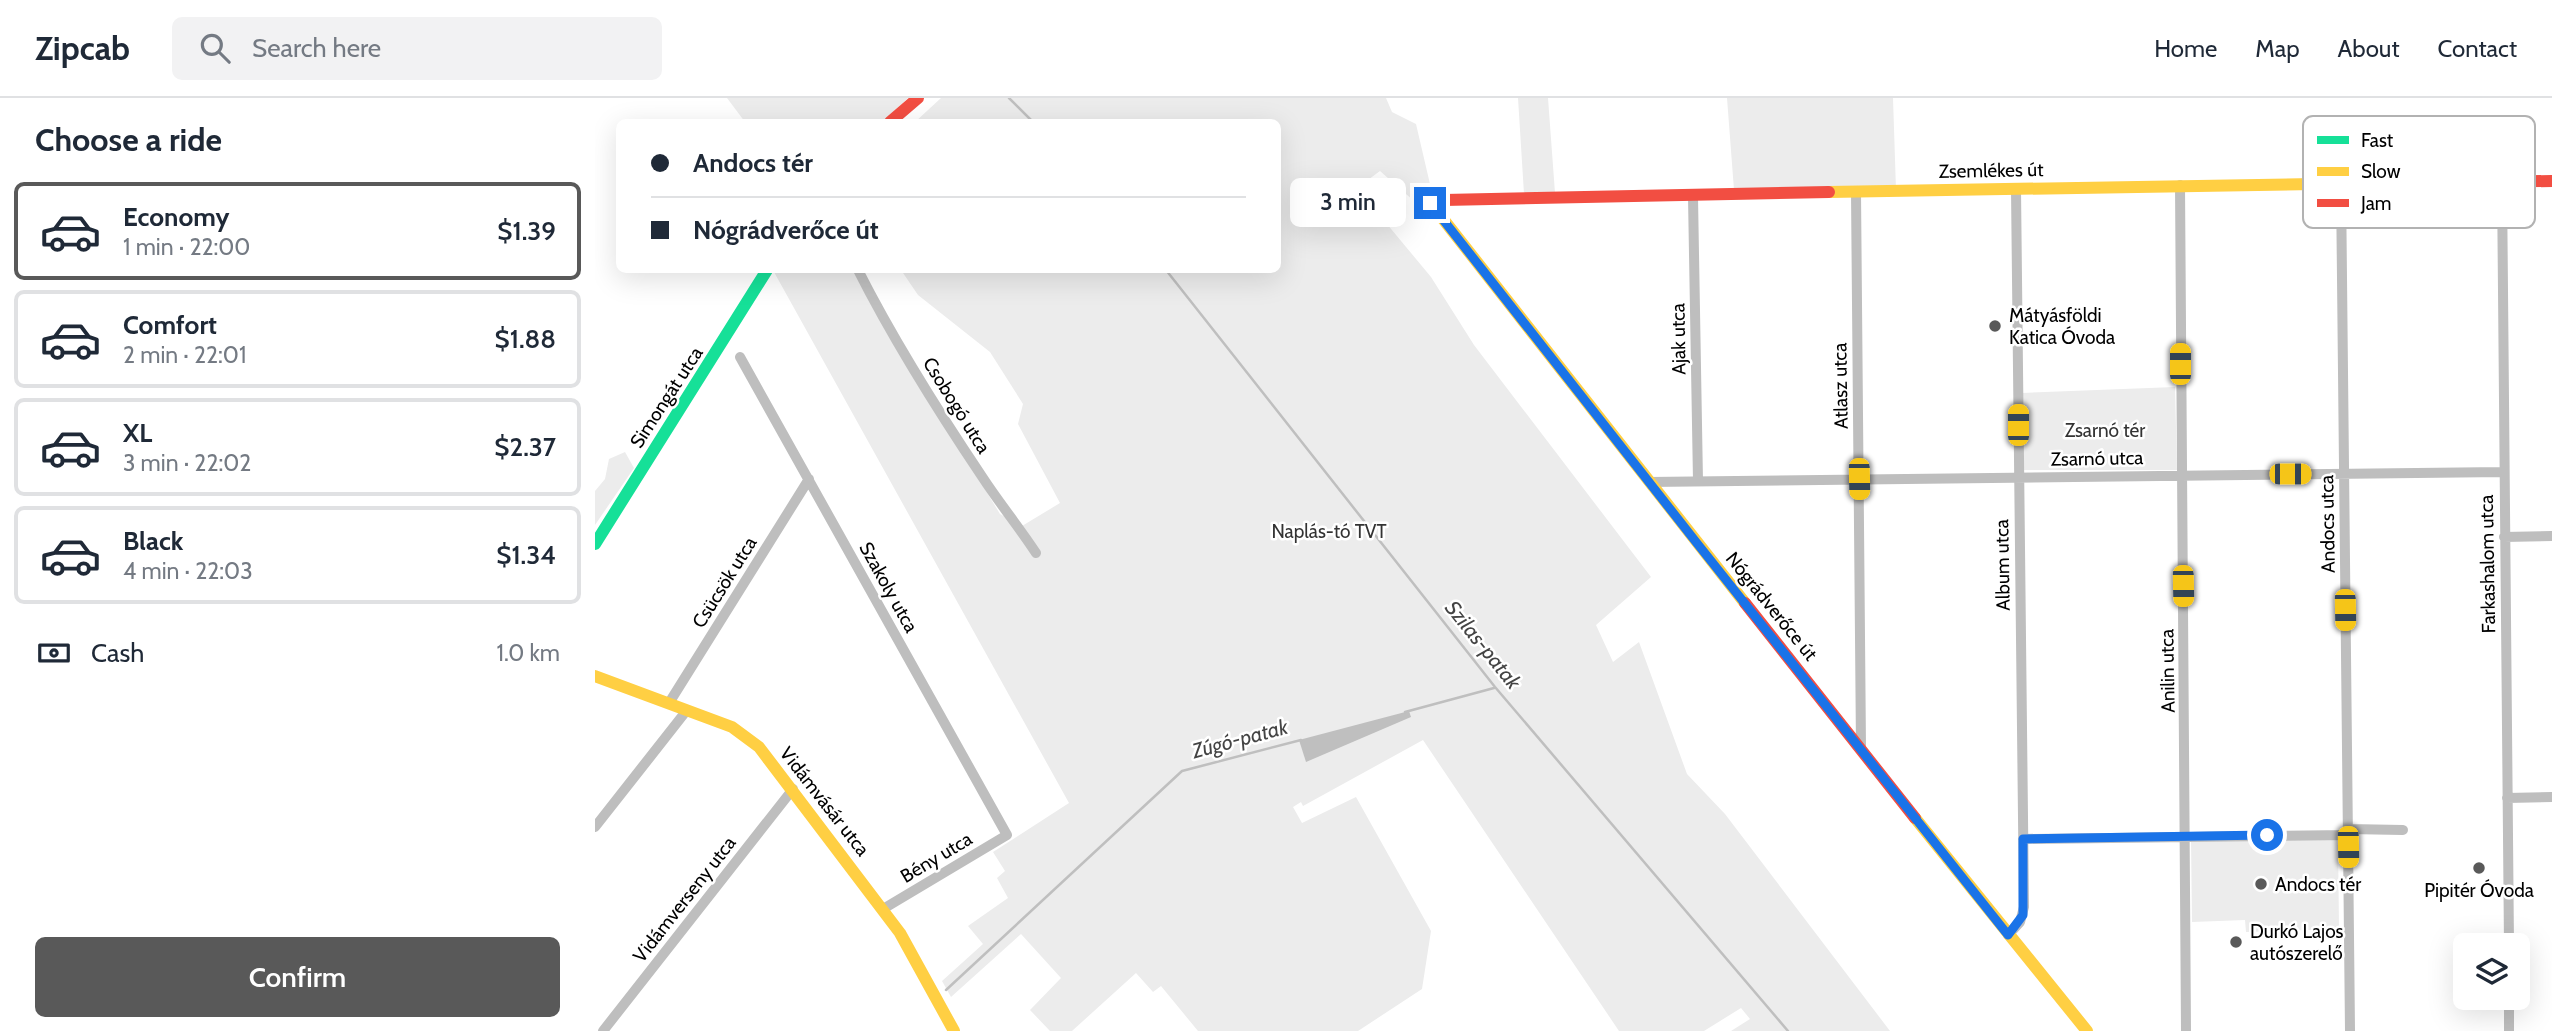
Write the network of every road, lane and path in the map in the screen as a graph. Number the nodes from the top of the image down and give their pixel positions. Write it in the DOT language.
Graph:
graph roads {
  1 [pos="918,98"];
  2 [pos="894,119"];
  3 [pos="2303,184"];
  4 [pos="2180,185"];
  5 [pos="2016,189"];
  6 [pos="1856,192"];
  7 [pos="1693,197"];
  8 [pos="1430,203"];
  9 [pos="2341,228"];
  10 [pos="2502,228"];
  11 [pos="766,273"];
  12 [pos="860,273"];
  13 [pos="740,357"];
  14 [pos="2503,472"];
  15 [pos="2344,474"];
  16 [pos="2182,475"];
  17 [pos="2018,477"];
  18 [pos="809,479"];
  19 [pos="1859,479"];
  20 [pos="1698,481"];
  21 [pos="1649,482"];
  22 [pos="2552,536"];
  23 [pos="2504,537"];
  24 [pos="595,544"];
  25 [pos="1036,553"];
  26 [pos="595,676"];
  27 [pos="669,703"];
  28 [pos="687,709"];
  29 [pos="1861,748"];
  30 [pos="793,789"];
  31 [pos="2552,797"];
  32 [pos="2507,798"];
  33 [pos="596,822"];
  34 [pos="2403,830"];
  35 [pos="2348,832"];
  36 [pos="1007,835"];
  37 [pos="2186,836"];
  38 [pos="2023,839"];
  39 [pos="883,909"];
  40 [pos="2509,933"];
  41 [pos="2008,935"];
  42 [pos="2509,1010"];
  43 [pos="603,1031"];
  44 [pos="954,1031"];
  45 [pos="2087,1031"];
  46 [pos="2186,1031"];
  47 [pos="2350,1031"];
  48 [pos="2509,1031"];
  1 -- 2 [label="street"];
  3 -- 4 [label="street, Zsemlékes út"];
  4 -- 5 [label="street, Zsemlékes út"];
  4 -- 16 [label="street, Anilin utca"];
  5 -- 6 [label="street, Zsemlékes út"];
  5 -- 17 [label="street, Album utca"];
  6 -- 7 [label="street, Zsemlékes út"];
  6 -- 19 [label="street, Atlasz utca"];
  7 -- 8 [label="street, Zsemlékes út"];
  7 -- 20 [label="street, Ajak utca"];
  8 -- 21 [label="street, Nógrádverőce út"];
  9 -- 15 [label="street, Andocs utca"];
  10 -- 14 [label="street, Farkashalom utca"];
  11 -- 24 [label="street, Simongát utca"];
  12 -- 25 [label="street, Csobogó utca"];
  13 -- 18 [label="street, Szakoly utca"];
  14 -- 15 [label="street, Zsarnó utca"];
  14 -- 23 [label="street, Farkashalom utca"];
  15 -- 16 [label="street, Zsarnó utca"];
  15 -- 35 [label="street, Andocs utca"];
  16 -- 17 [label="street, Zsarnó utca"];
  16 -- 37 [label="street, Anilin utca"];
  17 -- 19 [label="street, Zsarnó utca"];
  17 -- 38 [label="street, Album utca"];
  18 -- 27 [label="street, Csücsök utca"];
  18 -- 36 [label="street, Szakoly utca"];
  19 -- 20 [label="street, Zsarnó utca"];
  19 -- 29 [label="street, Atlasz utca"];
  20 -- 21 [label="street, Zsarnó utca"];
  21 -- 29 [label="street, Nógrádverőce út"];
  22 -- 23 [label="street"];
  23 -- 32 [label="street, Farkashalom utca"];
  26 -- 27 [label="street, Vidámvásár utca"];
  27 -- 28 [label="street, Vidámvásár utca"];
  28 -- 30 [label="street, Vidámvásár utca"];
  28 -- 33 [label="street"];
  29 -- 41 [label="street, Nógrádverőce út"];
  30 -- 39 [label="street, Vidámvásár utca"];
  30 -- 43 [label="street, Vidámverseny utca"];
  31 -- 32 [label="street"];
  32 -- 40 [label="street, Farkashalom utca"];
  34 -- 35 [label="street"];
  35 -- 37 [label="street"];
  35 -- 47 [label="street, Andocs utca"];
  36 -- 39 [label="street, Bény utca"];
  37 -- 38 [label="street"];
  37 -- 46 [label="street, Anilin utca"];
  38 -- 41 [label="street, Album utca"];
  39 -- 44 [label="street, Vidámvásár utca"];
  41 -- 45 [label="street, Nógrádverőce út"];
  42 -- 48 [label="street"];
}
